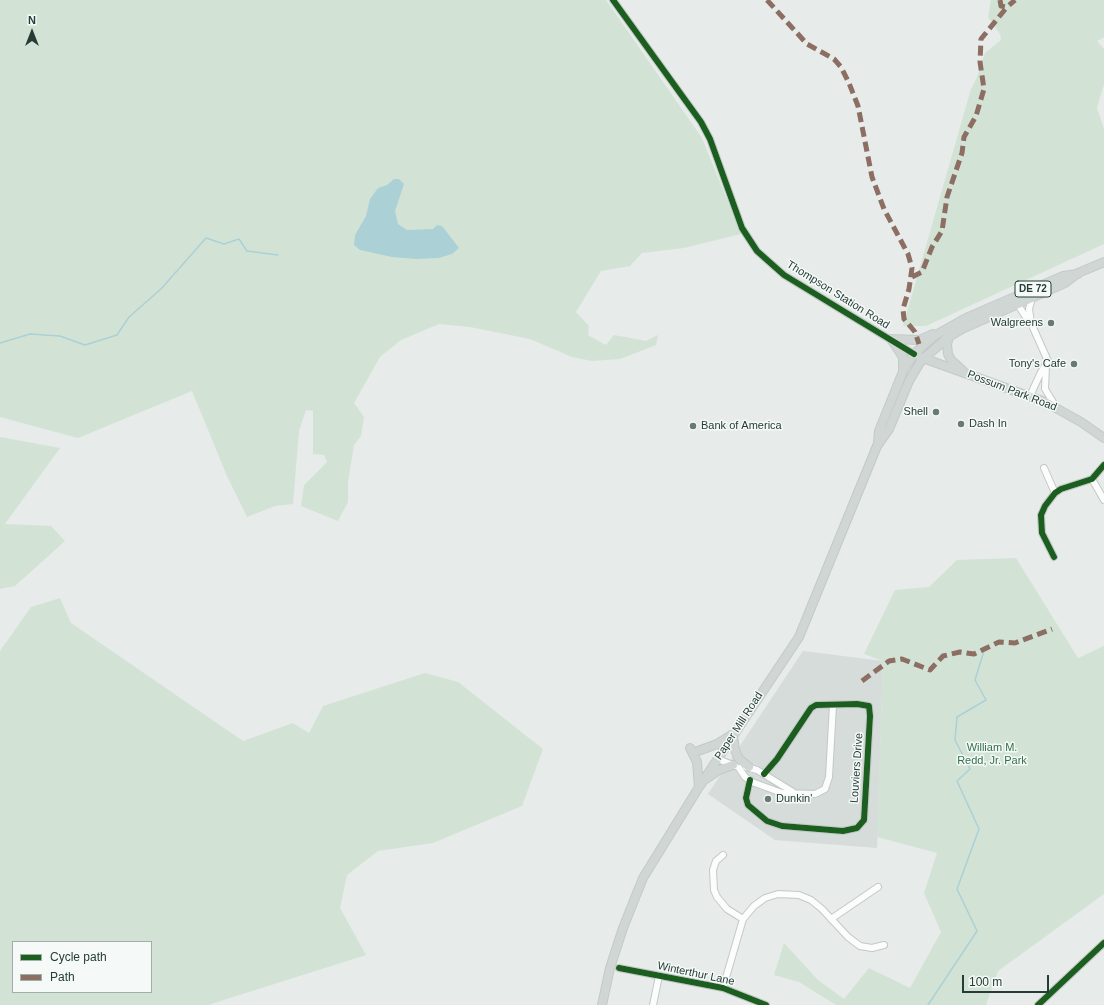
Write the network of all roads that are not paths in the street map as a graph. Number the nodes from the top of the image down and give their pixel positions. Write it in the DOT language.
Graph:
graph roads {
  1 [pos="613,0"];
  2 [pos="1104,262"];
  3 [pos="1078,273"];
  4 [pos="1041,285"];
  5 [pos="1032,298"];
  6 [pos="1018,305"];
  7 [pos="1031,324"];
  8 [pos="949,328"];
  9 [pos="949,336"];
  10 [pos="891,339"];
  11 [pos="914,354"];
  12 [pos="923,358"];
  13 [pos="1046,366"];
  14 [pos="903,372"];
  15 [pos="965,373"];
  16 [pos="1030,396"];
  17 [pos="1056,407"];
  18 [pos="1104,438"];
  19 [pos="877,446"];
  20 [pos="1104,465"];
  21 [pos="1044,468"];
  22 [pos="1092,479"];
  23 [pos="1055,493"];
  24 [pos="1104,500"];
  25 [pos="1054,557"];
  26 [pos="833,705"];
  27 [pos="734,734"];
  28 [pos="718,759"];
  29 [pos="736,766"];
  30 [pos="749,767"];
  31 [pos="764,774"];
  32 [pos="750,780"];
  33 [pos="700,785"];
  34 [pos="793,792"];
  35 [pos="723,855"];
  36 [pos="878,887"];
  37 [pos="743,919"];
  38 [pos="831,919"];
  39 [pos="1104,943"];
  40 [pos="884,945"];
  41 [pos="619,968"];
  42 [pos="659,976"];
  43 [pos="723,988"];
  44 [pos="602,1005"];
  45 [pos="653,1005"];
  46 [pos="766,1005"];
  47 [pos="1038,1005"];
  1 -- 10 [label="street, Thompson Station Road"];
  2 -- 3 [label="main road, Paper Mill Road / DE 72"];
  3 -- 4 [label="main road, Paper Mill Road / DE 72"];
  3 -- 5 [label="main road, Paper Mill Road / DE 72"];
  4 -- 6 [label="main road"];
  4 -- 8 [label="main road, Paper Mill Road / DE 72"];
  5 -- 6 [label="main road, Paper Mill Road / DE 72"];
  5 -- 7 [label="street"];
  6 -- 7 [label="street"];
  6 -- 9 [label="main road, Paper Mill Road / DE 72"];
  7 -- 13 [label="street"];
  8 -- 10 [label="main road"];
  8 -- 11 [label="main road, Paper Mill Road / DE 72"];
  9 -- 12 [label="main road, Paper Mill Road / DE 72"];
  9 -- 15 [label="main road"];
  10 -- 11 [label="street, Thompson Station Road"];
  10 -- 14 [label="main road"];
  11 -- 12 [label="main road, Possum Park Road"];
  11 -- 14 [label="main road, Paper Mill Road"];
  12 -- 15 [label="main road, Possum Park Road"];
  12 -- 19 [label="main road, Paper Mill Road"];
  13 -- 16 [label="street"];
  13 -- 17 [label="street"];
  14 -- 19 [label="main road, Paper Mill Road"];
  15 -- 16 [label="main road, Possum Park Road"];
  16 -- 17 [label="main road, Possum Park Road"];
  17 -- 18 [label="main road, Possum Park Road"];
  19 -- 27 [label="main road, Paper Mill Road"];
  20 -- 22 [label="street"];
  21 -- 23 [label="street"];
  22 -- 23 [label="street"];
  22 -- 24 [label="street"];
  23 -- 25 [label="street"];
  26 -- 31 [label="street, Louviers Drive"];
  26 -- 32 [label="street, Louviers Drive"];
  26 -- 34 [label="street"];
  27 -- 28 [label="main road, Paper Mill Road"];
  27 -- 30 [label="main road"];
  27 -- 33 [label="main road"];
  28 -- 29 [label="street"];
  28 -- 33 [label="main road, Paper Mill Road"];
  29 -- 30 [label="street"];
  29 -- 32 [label="street"];
  29 -- 33 [label="main road"];
  30 -- 31 [label="street"];
  31 -- 34 [label="street"];
  32 -- 34 [label="street"];
  33 -- 44 [label="main road, Paper Mill Road"];
  35 -- 37 [label="street"];
  36 -- 38 [label="street"];
  37 -- 38 [label="street"];
  37 -- 43 [label="street"];
  38 -- 40 [label="street"];
  39 -- 47 [label="street"];
  41 -- 42 [label="street, Winterthur Lane"];
  42 -- 43 [label="street, Winterthur Lane"];
  42 -- 45 [label="street"];
  43 -- 46 [label="street, Winterthur Lane"];
}
